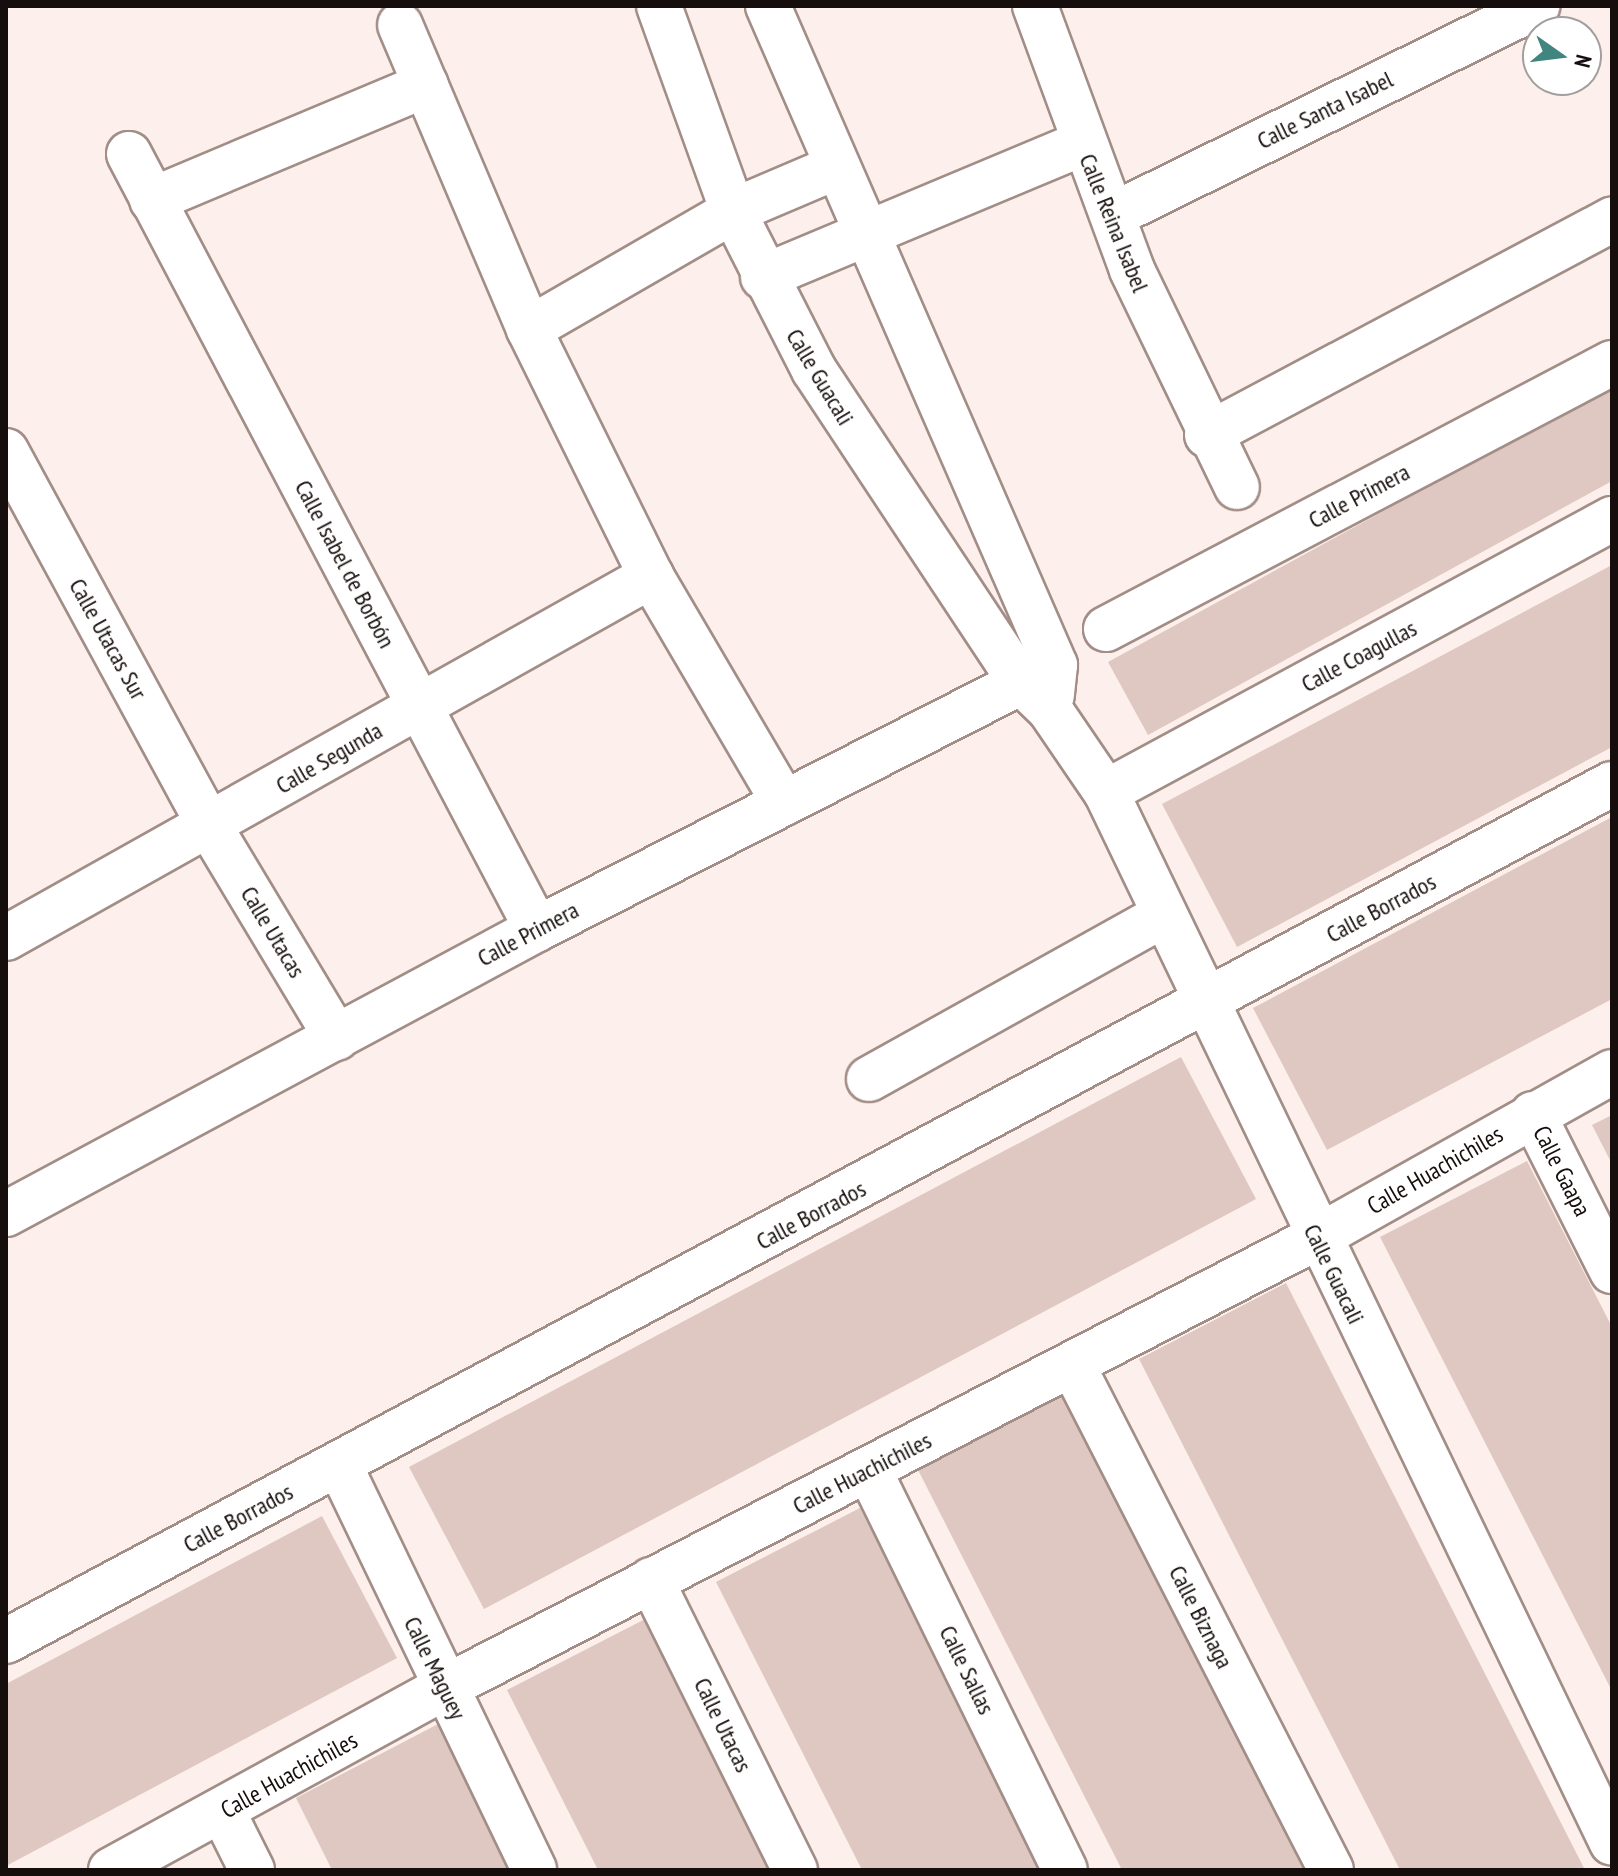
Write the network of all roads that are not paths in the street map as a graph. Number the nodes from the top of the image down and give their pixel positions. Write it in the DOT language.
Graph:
graph roads {
  1 [pos="659,6"];
  2 [pos="768,6"];
  3 [pos="1537,6"];
  4 [pos="1038,7"];
  5 [pos="400,25"];
  6 [pos="426,85"];
  7 [pos="1083,143"];
  8 [pos="129,154"];
  9 [pos="836,167"];
  10 [pos="152,200"];
  11 [pos="733,211"];
  12 [pos="1113,215"];
  13 [pos="1612,220"];
  14 [pos="868,235"];
  15 [pos="763,277"];
  16 [pos="529,329"];
  17 [pos="1612,363"];
  18 [pos="1207,435"];
  19 [pos="6,451"];
  20 [pos="1237,487"];
  21 [pos="1612,519"];
  22 [pos="1005,558"];
  23 [pos="651,576"];
  24 [pos="956,581"];
  25 [pos="1106,629"];
  26 [pos="1042,685"];
  27 [pos="420,705"];
  28 [pos="1612,784"];
  29 [pos="1106,792"];
  30 [pos="784,803"];
  31 [pos="210,827"];
  32 [pos="1162,916"];
  33 [pos="537,929"];
  34 [pos="6,938"];
  35 [pos="1207,1002"];
  36 [pos="337,1038"];
  37 [pos="1612,1072"];
  38 [pos="869,1079"];
  39 [pos="1533,1114"];
  40 [pos="6,1214"];
  41 [pos="1316,1238"];
  42 [pos="1612,1271"];
  43 [pos="1072,1364"];
  44 [pos="339,1464"];
  45 [pos="869,1470"];
  46 [pos="651,1580"];
  47 [pos="6,1641"];
  48 [pos="444,1688"];
  49 [pos="223,1812"];
  50 [pos="1612,1843"];
  51 [pos="111,1870"];
  52 [pos="252,1870"];
  53 [pos="534,1870"];
  54 [pos="795,1870"];
  55 [pos="1065,1870"];
  56 [pos="1331,1870"];
  1 -- 11 [label="street, Calle Guacali"];
  2 -- 9 [label="street, Calle Guacali"];
  3 -- 12 [label="street, Calle Santa Isabel"];
  4 -- 7 [label="street, Calle Reina Isabel"];
  5 -- 6 [label="street"];
  6 -- 10 [label="street"];
  6 -- 16 [label="street"];
  7 -- 12 [label="street, Calle Reina Isabel"];
  7 -- 14 [label="street"];
  8 -- 10 [label="street, Calle Isabel de Borbón"];
  9 -- 11 [label="street"];
  9 -- 14 [label="street, Calle Guacali"];
  10 -- 27 [label="street, Calle Isabel de Borbón"];
  11 -- 15 [label="street, Calle Guacali"];
  11 -- 16 [label="street"];
  12 -- 18 [label="street, Calle Reina Isabel"];
  13 -- 18 [label="street"];
  14 -- 15 [label="street"];
  14 -- 22 [label="street, Calle Guacali"];
  15 -- 24 [label="street, Calle Guacali"];
  16 -- 23 [label="street"];
  17 -- 25 [label="street, Calle Primera"];
  18 -- 20 [label="street, Calle Reina Isabel"];
  19 -- 31 [label="street, Calle Utacas Sur"];
  21 -- 29 [label="street, Calle Coagullas"];
  22 -- 24 [label="street"];
  22 -- 26 [label="street, Calle Guacali"];
  23 -- 27 [label="street, Calle Segunda"];
  23 -- 30 [label="street"];
  24 -- 26 [label="street, Calle Guacali"];
  26 -- 29 [label="street, Calle Guacali"];
  26 -- 30 [label="street, Calle Primera"];
  27 -- 31 [label="street, Calle Segunda"];
  27 -- 33 [label="street, Calle Isabel de Borbón"];
  28 -- 35 [label="street, Calle Borrados"];
  29 -- 32 [label="street, Calle Guacali"];
  30 -- 33 [label="street, Calle Primera"];
  31 -- 34 [label="street, Calle Segunda"];
  31 -- 36 [label="street, Calle Utacas"];
  32 -- 35 [label="street, Calle Guacali"];
  32 -- 38 [label="street"];
  33 -- 36 [label="street, Calle Primera"];
  35 -- 41 [label="street, Calle Guacali"];
  35 -- 44 [label="street, Calle Borrados"];
  36 -- 40 [label="street, Calle Primera"];
  37 -- 39 [label="street, Calle Huachichiles"];
  39 -- 41 [label="street, Calle Huachichiles"];
  39 -- 42 [label="street, Calle Gaapa"];
  41 -- 43 [label="street, Calle Huachichiles"];
  41 -- 50 [label="street, Calle Guacali"];
  43 -- 45 [label="street, Calle Huachichiles"];
  43 -- 56 [label="street, Calle Biznaga"];
  44 -- 47 [label="street, Calle Borrados"];
  44 -- 48 [label="street, Calle Maguey"];
  45 -- 46 [label="street, Calle Huachichiles"];
  45 -- 55 [label="street, Calle Sallas"];
  46 -- 48 [label="street, Calle Huachichiles"];
  46 -- 54 [label="street, Calle Utacas"];
  48 -- 49 [label="street, Calle Huachichiles"];
  48 -- 53 [label="street, Calle Maguey"];
  49 -- 51 [label="street, Calle Huachichiles"];
  49 -- 52 [label="street"];
}
